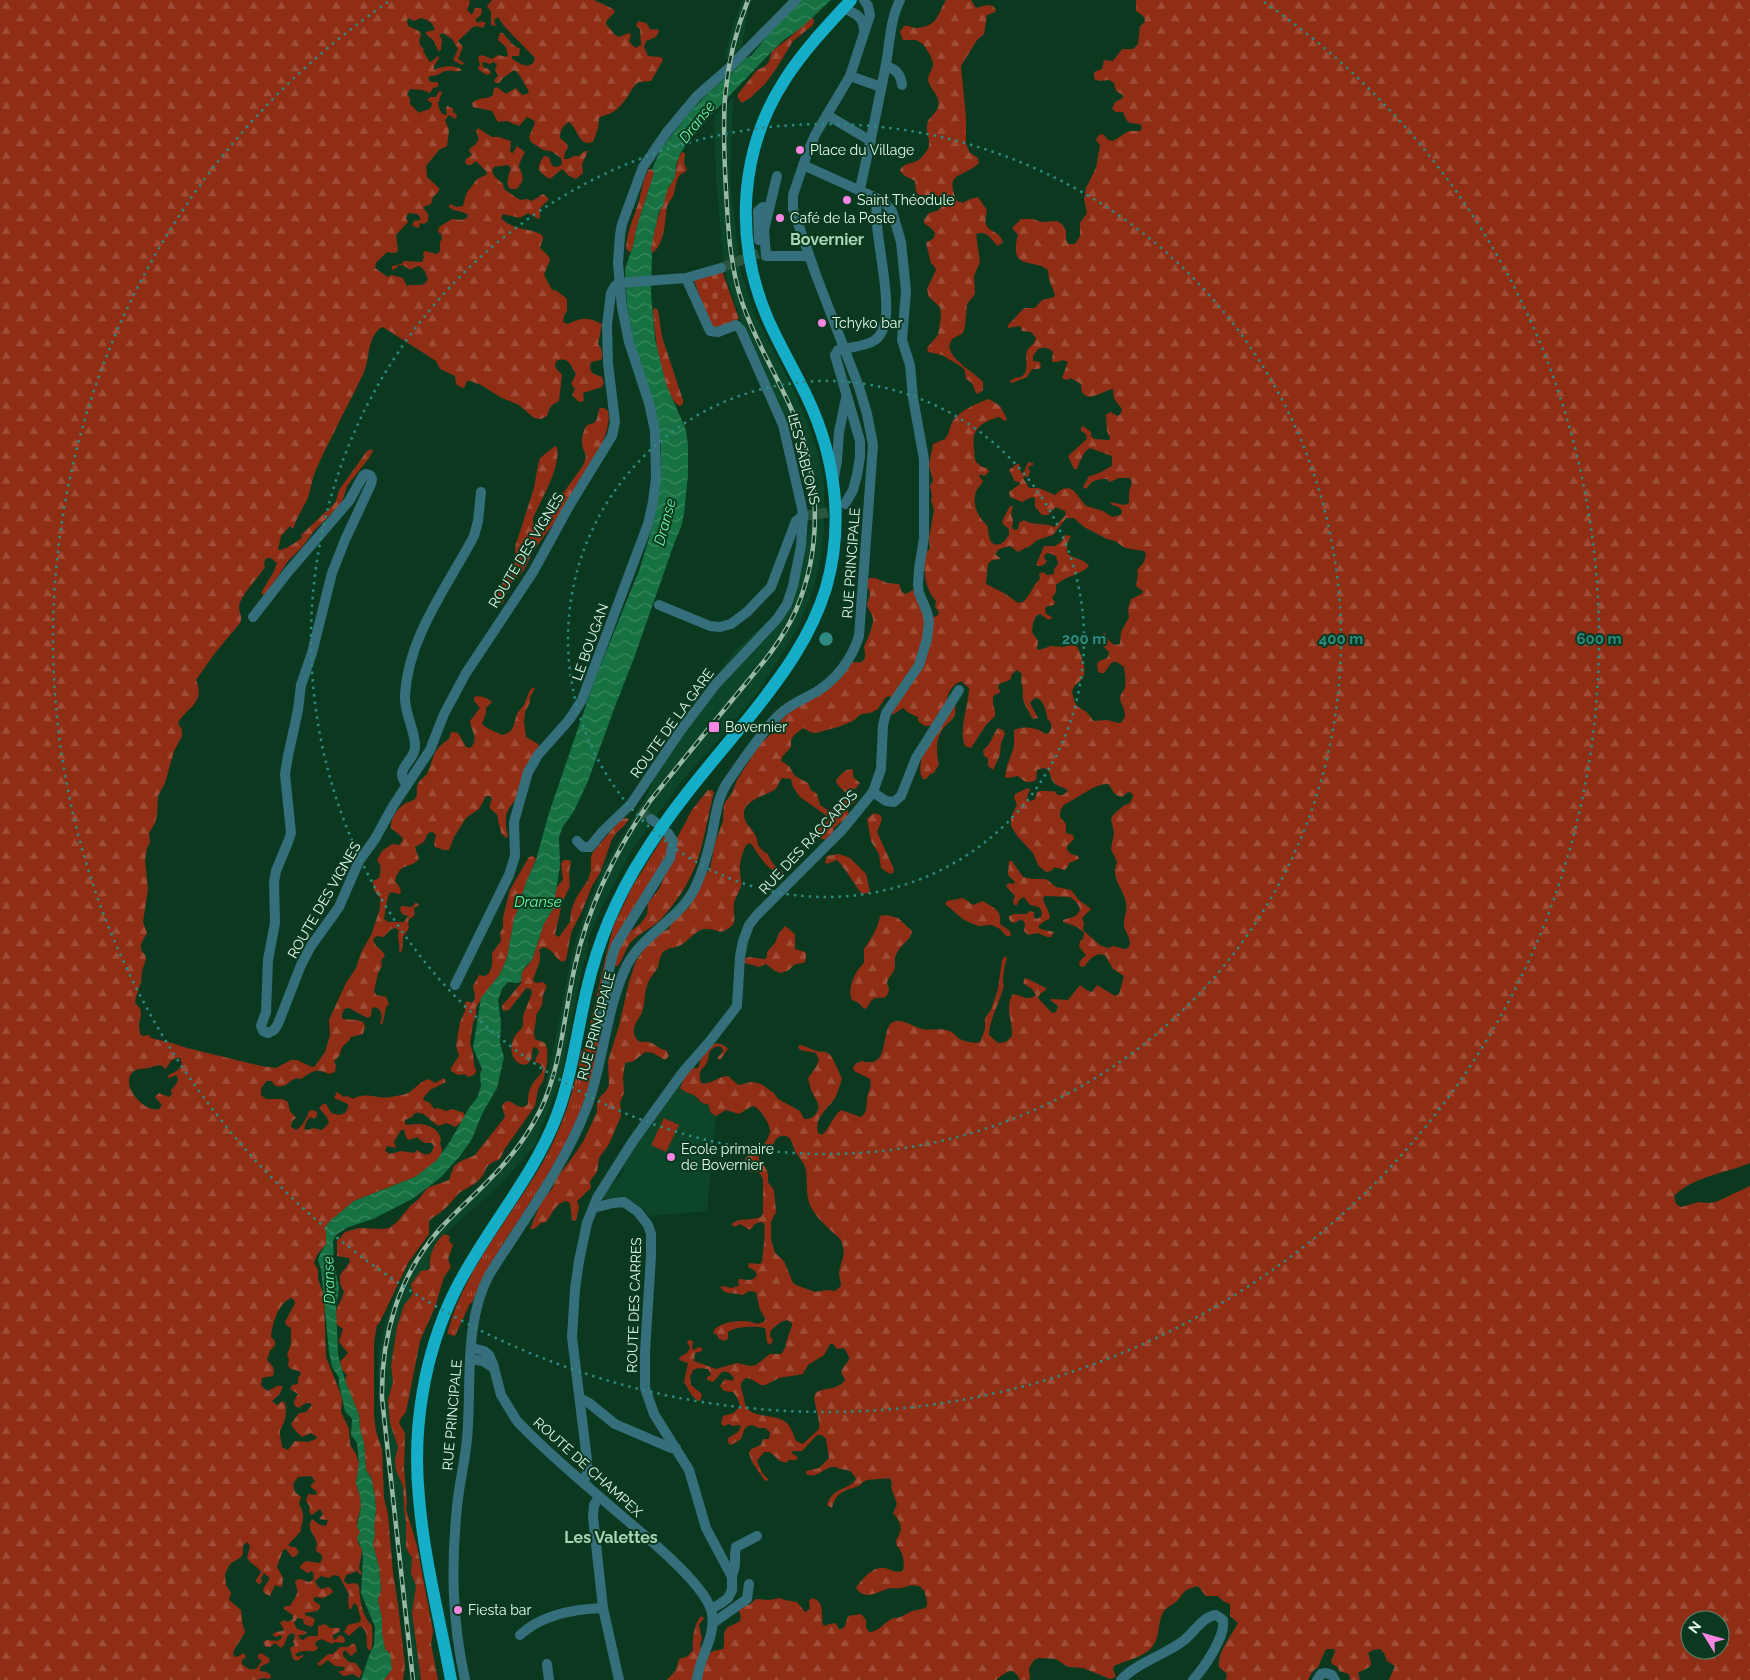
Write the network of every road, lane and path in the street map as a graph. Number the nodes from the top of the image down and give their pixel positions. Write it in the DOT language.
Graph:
graph roads {
  1 [pos="796,0"];
  2 [pos="864,0"];
  3 [pos="900,0"];
  4 [pos="847,4"];
  5 [pos="864,29"];
  6 [pos="886,67"];
  7 [pos="850,76"];
  8 [pos="902,85"];
  9 [pos="881,86"];
  10 [pos="828,115"];
  11 [pos="871,141"];
  12 [pos="803,165"];
  13 [pos="777,176"];
  14 [pos="860,189"];
  15 [pos="878,199"];
  16 [pos="769,209"];
  17 [pos="759,253"];
  18 [pos="809,256"];
  19 [pos="721,268"];
  20 [pos="686,278"];
  21 [pos="622,283"];
  22 [pos="844,348"];
  23 [pos="846,397"];
  24 [pos="834,481"];
  25 [pos="482,492"];
  26 [pos="846,504"];
  27 [pos="803,516"];
  28 [pos="659,604"];
  29 [pos="252,617"];
  30 [pos="959,690"];
  31 [pos="407,785"];
  32 [pos="873,792"];
  33 [pos="668,833"];
  34 [pos="577,841"];
  35 [pos="455,985"];
  36 [pos="606,1036"];
  37 [pos="593,1208"];
  38 [pos="472,1348"];
  39 [pos="470,1360"];
  40 [pos="494,1368"];
  41 [pos="580,1398"];
  42 [pos="676,1448"];
  43 [pos="583,1482"];
  44 [pos="599,1497"];
  45 [pos="757,1536"];
  46 [pos="732,1575"];
  47 [pos="749,1584"];
  48 [pos="603,1608"];
  49 [pos="711,1609"];
  50 [pos="713,1623"];
  51 [pos="520,1635"];
  52 [pos="547,1664"];
  53 [pos="451,1680"];
  54 [pos="465,1680"];
  55 [pos="550,1680"];
  56 [pos="619,1680"];
  57 [pos="697,1680"];
  58 [pos="1121,1680"];
  59 [pos="1193,1680"];
  60 [pos="1317,1680"];
  61 [pos="1335,1680"];
  1 -- 21 [label="street, LE BOUGAN"];
  2 -- 5 [label="street, RUE PRINCIPALE"];
  3 -- 6 [label="street"];
  4 -- 5 [label="street"];
  4 -- 24 [label="main road"];
  5 -- 7 [label="street, RUE PRINCIPALE"];
  6 -- 8 [label="street"];
  6 -- 9 [label="street"];
  7 -- 9 [label="street"];
  7 -- 10 [label="street, RUE PRINCIPALE"];
  9 -- 11 [label="street"];
  10 -- 11 [label="street"];
  10 -- 12 [label="street, RUE PRINCIPALE"];
  11 -- 14 [label="street"];
  12 -- 14 [label="street, RUE DES RACCARDS"];
  12 -- 18 [label="street, RUE PRINCIPALE"];
  13 -- 16 [label="street"];
  14 -- 15 [label="street, RUE DES RACCARDS"];
  15 -- 22 [label="street"];
  15 -- 32 [label="street, RUE DES RACCARDS"];
  16 -- 17 [label="street"];
  16 -- 18 [label="street"];
  18 -- 22 [label="street, RUE PRINCIPALE"];
  19 -- 20 [label="street"];
  20 -- 21 [label="street"];
  20 -- 27 [label="street, LES SABLONS"];
  21 -- 31 [label="street, ROUTE DES VIGNES"];
  21 -- 35 [label="street, LE BOUGAN"];
  22 -- 23 [label="street"];
  22 -- 36 [label="street, RUE PRINCIPALE"];
  23 -- 24 [label="street"];
  23 -- 26 [label="street"];
  24 -- 53 [label="main road"];
  25 -- 31 [label="street"];
  27 -- 28 [label="street, LES SABLONS"];
  27 -- 34 [label="street, ROUTE DE LA GARE"];
  29 -- 31 [label="street, ROUTE DES VIGNES"];
  30 -- 32 [label="street"];
  32 -- 37 [label="street, RUE DES RACCARDS"];
  33 -- 36 [label="street"];
  36 -- 38 [label="street, RUE PRINCIPALE"];
  37 -- 41 [label="street"];
  37 -- 42 [label="street, ROUTE DES CARRES"];
  38 -- 39 [label="street, RUE PRINCIPALE"];
  38 -- 40 [label="street, ROUTE DE CHAMPEX"];
  39 -- 40 [label="street"];
  39 -- 54 [label="street, RUE PRINCIPALE"];
  40 -- 43 [label="street, ROUTE DE CHAMPEX"];
  41 -- 42 [label="street"];
  41 -- 43 [label="street"];
  42 -- 46 [label="street, ROUTE DES CARRES"];
  43 -- 44 [label="street, ROUTE DE CHAMPEX"];
  44 -- 48 [label="street"];
  44 -- 49 [label="street, ROUTE DE CHAMPEX"];
  45 -- 46 [label="street"];
  46 -- 49 [label="street"];
  47 -- 50 [label="street"];
  48 -- 51 [label="street"];
  48 -- 56 [label="street"];
  49 -- 50 [label="street, ROUTE DE CHAMPEX"];
  50 -- 57 [label="street, ROUTE DE CHAMPEX"];
  52 -- 55 [label="street"];
  58 -- 59 [label="street"];
  60 -- 61 [label="street"];
}
